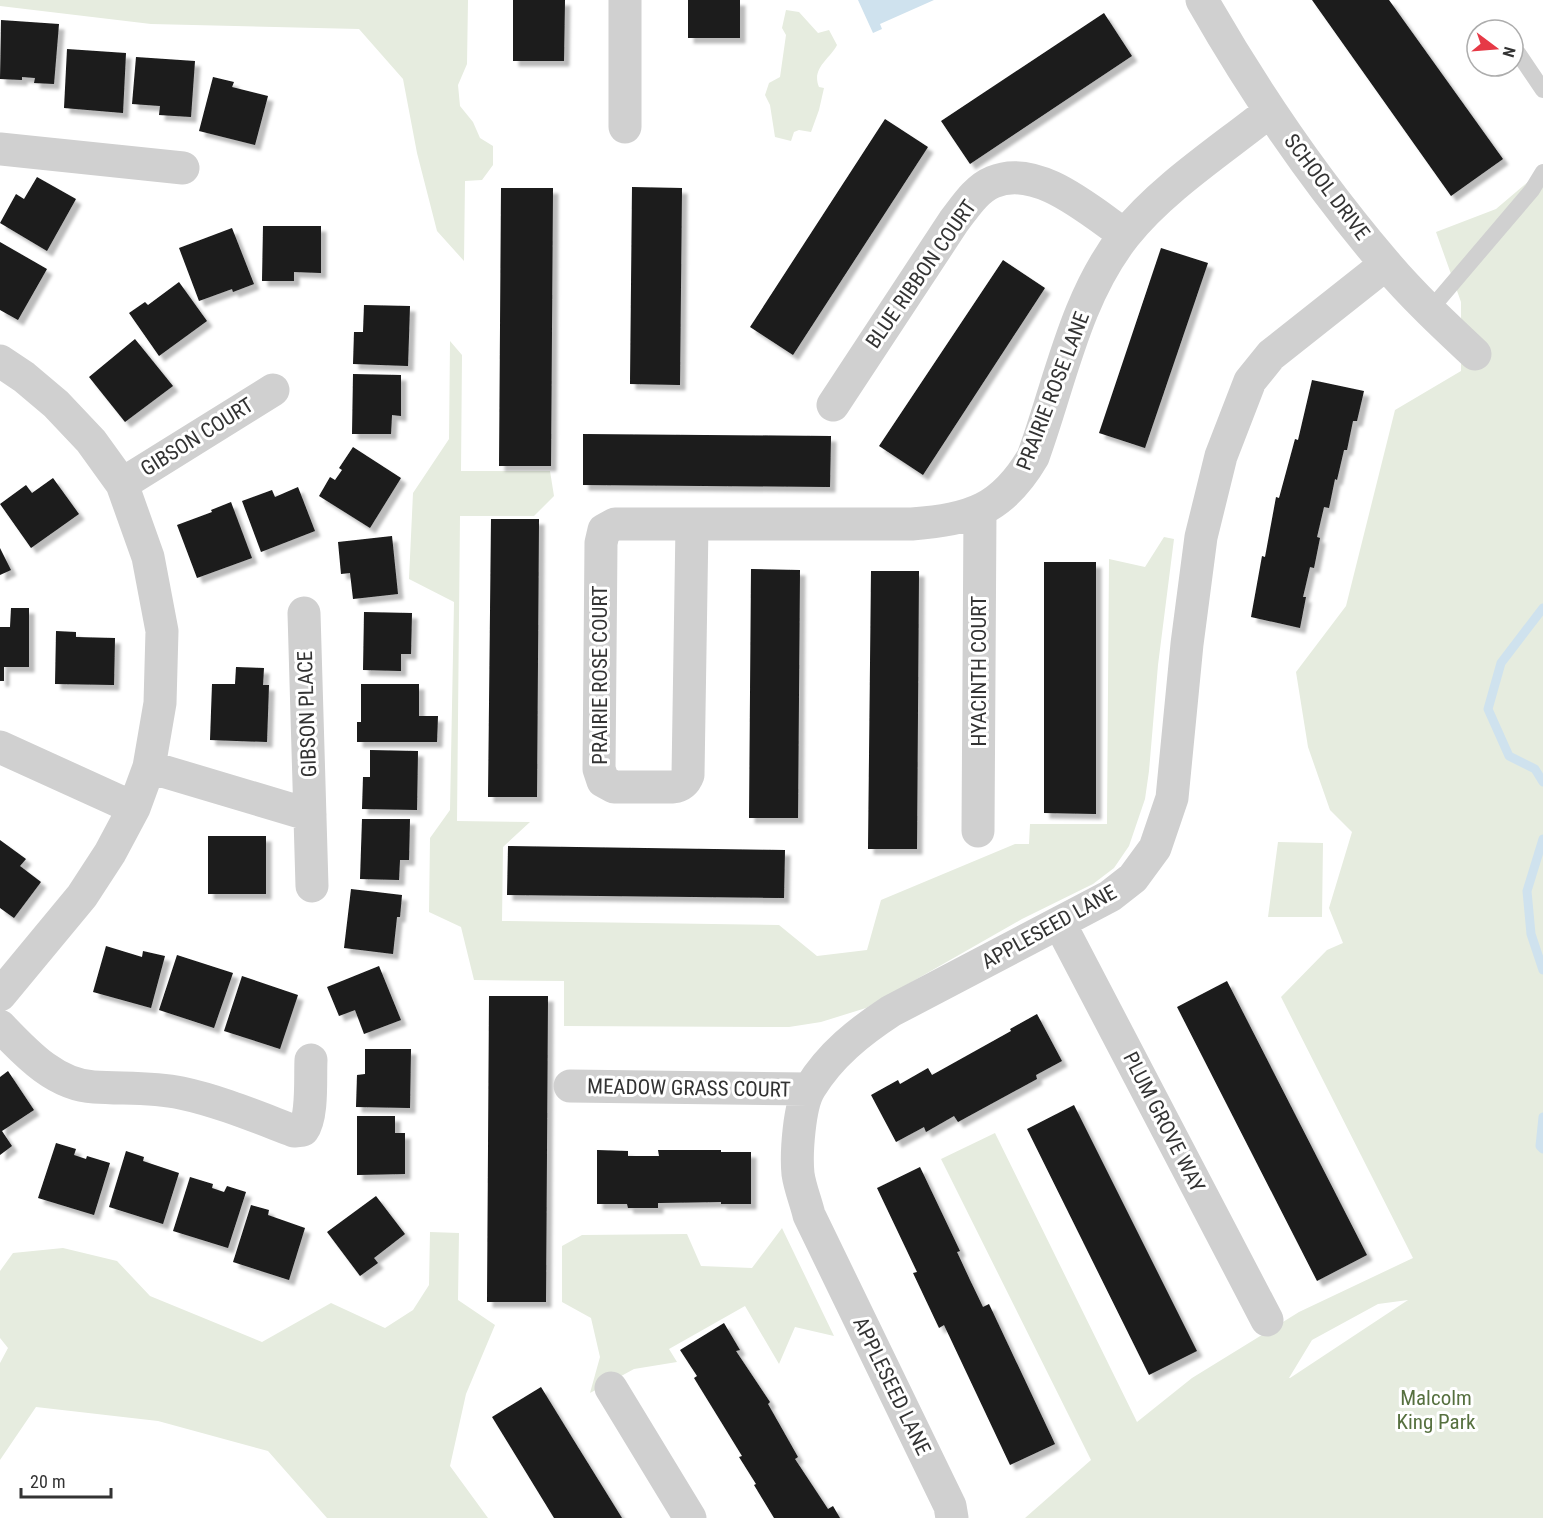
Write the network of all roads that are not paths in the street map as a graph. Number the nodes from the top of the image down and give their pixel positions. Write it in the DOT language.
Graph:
graph roads {
  1 [pos="625,0"];
  2 [pos="1202,0"];
  3 [pos="1525,63"];
  4 [pos="1543,90"];
  5 [pos="1270,111"];
  6 [pos="625,127"];
  7 [pos="0,149"];
  8 [pos="183,168"];
  9 [pos="1543,172"];
  10 [pos="1125,235"];
  11 [pos="1386,264"];
  12 [pos="1429,311"];
  13 [pos="1475,354"];
  14 [pos="0,360"];
  15 [pos="273,390"];
  16 [pos="833,405"];
  17 [pos="122,484"];
  18 [pos="980,511"];
  19 [pos="692,525"];
  20 [pos="304,613"];
  21 [pos="0,747"];
  22 [pos="149,767"];
  23 [pos="134,808"];
  24 [pos="310,815"];
  25 [pos="978,831"];
  26 [pos="312,886"];
  27 [pos="1060,924"];
  28 [pos="0,995"];
  29 [pos="0,1026"];
  30 [pos="311,1060"];
  31 [pos="570,1086"];
  32 [pos="808,1089"];
  33 [pos="1267,1320"];
  34 [pos="611,1388"];
  35 [pos="690,1518"];
  36 [pos="952,1518"];
  1 -- 6 [label="street"];
  2 -- 5 [label="street, SCHOOL DRIVE"];
  3 -- 4 [label="lane"];
  5 -- 10 [label="street, PRAIRIE ROSE LANE"];
  5 -- 11 [label="street, SCHOOL DRIVE"];
  7 -- 8 [label="street"];
  9 -- 12 [label="lane"];
  10 -- 16 [label="street, BLUE RIBBON COURT"];
  10 -- 18 [label="street, PRAIRIE ROSE LANE"];
  11 -- 12 [label="street, SCHOOL DRIVE"];
  11 -- 27 [label="street, APPLESEED LANE"];
  12 -- 13 [label="street, SCHOOL DRIVE"];
  14 -- 17 [label="street"];
  15 -- 17 [label="street, GIBSON COURT"];
  17 -- 22 [label="street"];
  18 -- 19 [label="street, PRAIRIE ROSE LANE"];
  18 -- 25 [label="street, HYACINTH COURT"];
  19 -- 19 [label="street, PRAIRIE ROSE COURT"];
  20 -- 24 [label="street, GIBSON PLACE"];
  21 -- 23 [label="street"];
  22 -- 23 [label="street"];
  22 -- 24 [label="street"];
  23 -- 28 [label="street"];
  24 -- 26 [label="street, GIBSON PLACE"];
  27 -- 32 [label="street, APPLESEED LANE"];
  27 -- 33 [label="street, PLUM GROVE WAY"];
  29 -- 30 [label="street"];
  31 -- 32 [label="street, MEADOW GRASS COURT"];
  32 -- 36 [label="street, APPLESEED LANE"];
  34 -- 35 [label="street"];
}
